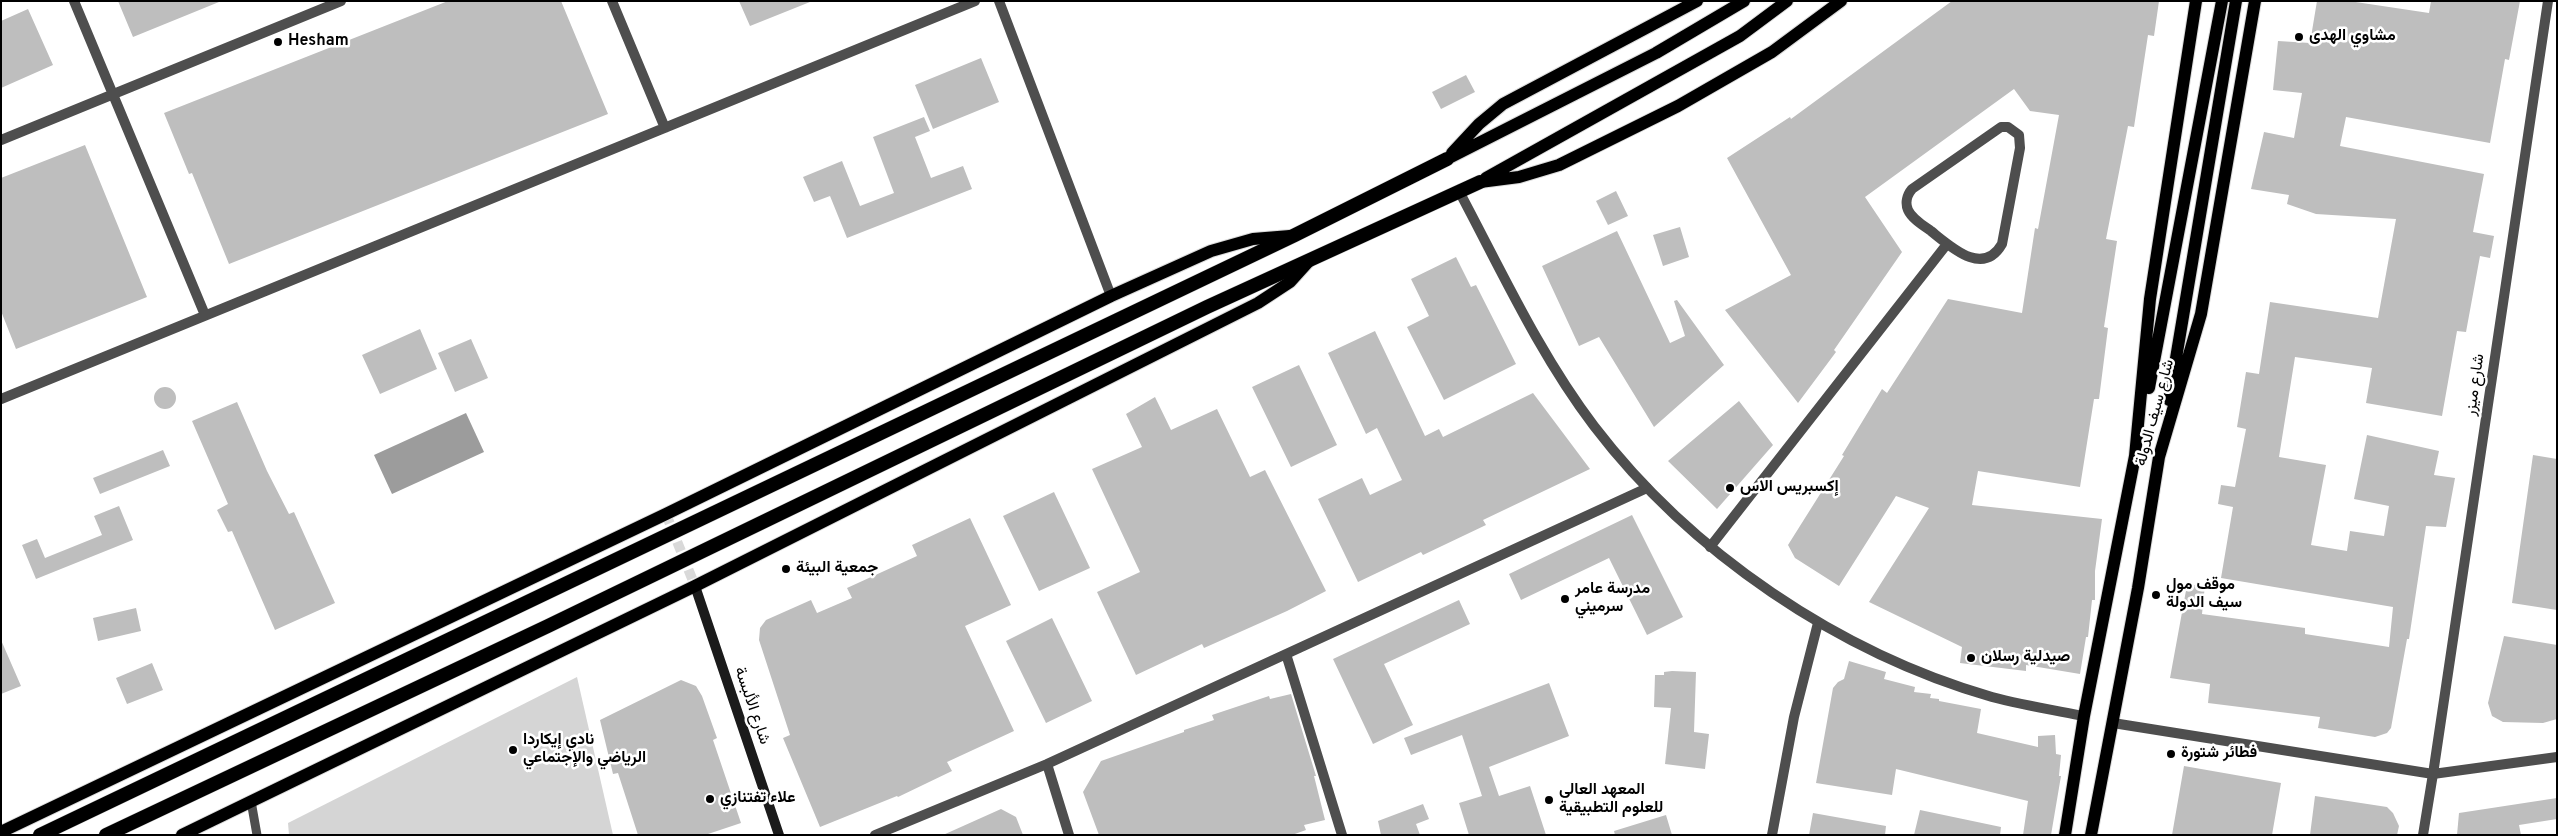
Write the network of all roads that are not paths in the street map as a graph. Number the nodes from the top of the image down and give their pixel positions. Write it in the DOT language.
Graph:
graph roads {
  1 [pos="74,1"];
  2 [pos="341,1"];
  3 [pos="612,1"];
  4 [pos="975,1"];
  5 [pos="998,1"];
  6 [pos="1697,1"];
  7 [pos="1744,1"];
  8 [pos="1787,1"];
  9 [pos="1841,1"];
  10 [pos="2196,1"];
  11 [pos="2222,1"];
  12 [pos="2236,1"];
  13 [pos="2255,1"];
  14 [pos="2548,1"];
  15 [pos="113,94"];
  16 [pos="665,128"];
  17 [pos="1,140"];
  18 [pos="1447,159"];
  19 [pos="1480,182"];
  20 [pos="1460,193"];
  21 [pos="1295,235"];
  22 [pos="1946,244"];
  23 [pos="1309,261"];
  24 [pos="1111,296"];
  25 [pos="206,316"];
  26 [pos="1,399"];
  27 [pos="2135,456"];
  28 [pos="2159,457"];
  29 [pos="1647,488"];
  30 [pos="1710,547"];
  31 [pos="695,586"];
  32 [pos="1818,623"];
  33 [pos="1286,654"];
  34 [pos="2084,716"];
  35 [pos="2113,723"];
  36 [pos="2557,757"];
  37 [pos="1047,764"];
  38 [pos="2433,774"];
  39 [pos="252,801"];
  40 [pos="1,832"];
  41 [pos="40,835"];
  42 [pos="106,835"];
  43 [pos="182,835"];
  44 [pos="257,835"];
  45 [pos="779,835"];
  46 [pos="875,835"];
  47 [pos="1069,835"];
  48 [pos="1342,835"];
  49 [pos="1772,835"];
  50 [pos="2065,835"];
  51 [pos="2091,835"];
  52 [pos="2424,835"];
  1 -- 15 [label="street"];
  2 -- 15 [label="street"];
  3 -- 16 [label="street"];
  4 -- 16 [label="street"];
  5 -- 24 [label="street"];
  6 -- 18 [label="main road"];
  7 -- 18 [label="main road"];
  8 -- 19 [label="main road"];
  9 -- 19 [label="main road"];
  10 -- 27 [label="main road, شارع سيف الدولة"];
  11 -- 27 [label="main road"];
  12 -- 28 [label="main road"];
  13 -- 28 [label="main road, شارع سيف الدولة"];
  14 -- 38 [label="street, شارع ميزر"];
  15 -- 17 [label="street"];
  15 -- 25 [label="street"];
  16 -- 25 [label="street"];
  18 -- 21 [label="highway"];
  19 -- 20 [label="highway"];
  20 -- 23 [label="highway"];
  20 -- 29 [label="street"];
  21 -- 24 [label="main road"];
  21 -- 41 [label="highway"];
  22 -- 22 [label="street"];
  22 -- 30 [label="street"];
  23 -- 31 [label="main road"];
  23 -- 42 [label="highway"];
  24 -- 40 [label="main road"];
  25 -- 26 [label="street"];
  27 -- 34 [label="main road, شارع سيف الدولة"];
  28 -- 35 [label="main road, شارع سيف الدولة"];
  29 -- 30 [label="street"];
  29 -- 33 [label="street"];
  30 -- 32 [label="street"];
  31 -- 39 [label="main road"];
  31 -- 45 [label="main road, شارع الألبسة"];
  32 -- 34 [label="street"];
  32 -- 49 [label="street"];
  33 -- 37 [label="street"];
  33 -- 48 [label="street"];
  34 -- 50 [label="main road, شارع سيف الدولة"];
  35 -- 38 [label="street"];
  35 -- 51 [label="main road, شارع سيف الدولة"];
  36 -- 38 [label="street"];
  37 -- 46 [label="street"];
  37 -- 47 [label="street"];
  38 -- 52 [label="street, شارع ميزر"];
  39 -- 43 [label="main road"];
  39 -- 44 [label="lane"];
}
